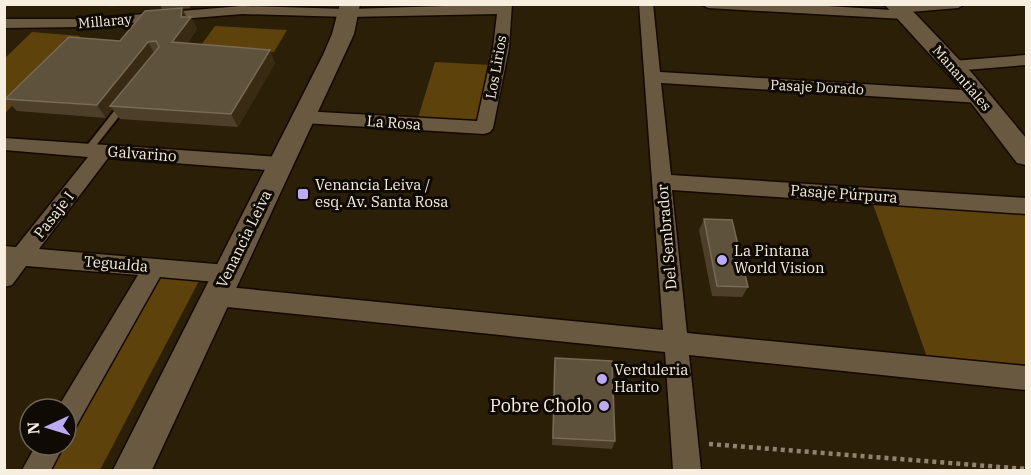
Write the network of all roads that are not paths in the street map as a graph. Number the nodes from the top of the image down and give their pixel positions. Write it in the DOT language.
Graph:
graph roads {
  1 [pos="646,4"];
  2 [pos="708,4"];
  3 [pos="958,4"];
  4 [pos="504,7"];
  5 [pos="205,8"];
  6 [pos="349,9"];
  7 [pos="899,9"];
  8 [pos="4,24"];
  9 [pos="1026,60"];
  10 [pos="953,66"];
  11 [pos="653,77"];
  12 [pos="132,94"];
  13 [pos="980,97"];
  14 [pos="303,117"];
  15 [pos="484,128"];
  16 [pos="4,144"];
  17 [pos="1023,145"];
  18 [pos="95,150"];
  19 [pos="280,164"];
  20 [pos="662,182"];
  21 [pos="1026,206"];
  22 [pos="13,255"];
  23 [pos="155,267"];
  24 [pos="4,278"];
  25 [pos="222,285"];
  26 [pos="677,344"];
  27 [pos="1026,378"];
  28 [pos="78,399"];
  29 [pos="44,457"];
  30 [pos="36,471"];
  31 [pos="132,471"];
  32 [pos="687,471"];
  1 -- 11 [label="street, Del Sembrador"];
  2 -- 7 [label="street"];
  3 -- 7 [label="street"];
  4 -- 6 [label="street, Millaray"];
  4 -- 15 [label="street, Los Lirios"];
  5 -- 6 [label="street, Millaray"];
  5 -- 8 [label="street, Millaray"];
  6 -- 14 [label="street, Venancia Leiva"];
  7 -- 10 [label="street, Manantiales"];
  9 -- 10 [label="street"];
  10 -- 13 [label="street, Manantiales"];
  11 -- 13 [label="street, Pasaje Dorado"];
  11 -- 20 [label="street, Del Sembrador"];
  12 -- 18 [label="lane"];
  13 -- 17 [label="street, Manantiales"];
  14 -- 15 [label="street, La Rosa"];
  14 -- 19 [label="street, Venancia Leiva"];
  16 -- 18 [label="street, Galvarino"];
  18 -- 19 [label="street, Galvarino"];
  18 -- 22 [label="street, Pasaje I"];
  19 -- 25 [label="street, Venancia Leiva"];
  20 -- 21 [label="street, Pasaje Púrpura"];
  20 -- 26 [label="street, Del Sembrador"];
  22 -- 23 [label="street, Tegualda"];
  22 -- 24 [label="street, Pasaje I"];
  23 -- 25 [label="street, Tegualda"];
  23 -- 28 [label="street"];
  25 -- 26 [label="street, Tegualda"];
  25 -- 31 [label="street, Venancia Leiva"];
  26 -- 27 [label="street, Tegualda"];
  26 -- 32 [label="street, Del Sembrador"];
  29 -- 30 [label="street"];
}
